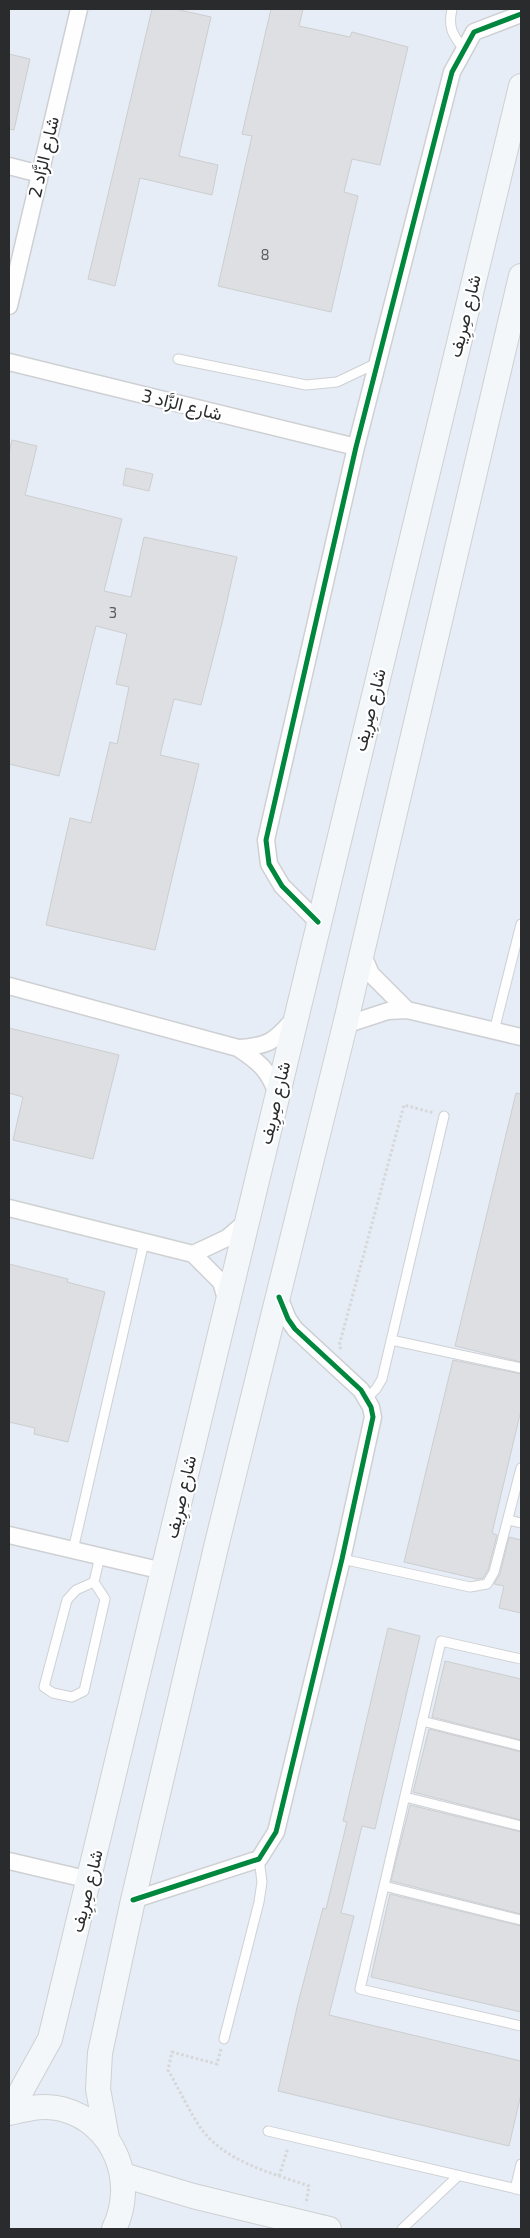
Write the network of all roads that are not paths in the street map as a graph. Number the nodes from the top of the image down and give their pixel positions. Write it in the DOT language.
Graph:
graph roads {
  1 [pos="80,9"];
  2 [pos="452,9"];
  3 [pos="521,14"];
  4 [pos="464,48"];
  5 [pos="521,86"];
  6 [pos="9,166"];
  7 [pos="40,174"];
  8 [pos="521,276"];
  9 [pos="9,306"];
  10 [pos="517,312"];
  11 [pos="178,360"];
  12 [pos="9,362"];
  13 [pos="377,363"];
  14 [pos="356,447"];
  15 [pos="318,922"];
  16 [pos="521,924"];
  17 [pos="362,953"];
  18 [pos="9,986"];
  19 [pos="408,1010"];
  20 [pos="295,1018"];
  21 [pos="345,1025"];
  22 [pos="494,1031"];
  23 [pos="521,1038"];
  24 [pos="238,1048"];
  25 [pos="277,1094"];
  26 [pos="444,1116"];
  27 [pos="9,1208"];
  28 [pos="247,1221"];
  29 [pos="144,1242"];
  30 [pos="193,1254"];
  31 [pos="279,1297"];
  32 [pos="227,1303"];
  33 [pos="391,1340"];
  34 [pos="521,1368"];
  35 [pos="367,1398"];
  36 [pos="521,1468"];
  37 [pos="509,1520"];
  38 [pos="521,1523"];
  39 [pos="9,1535"];
  40 [pos="73,1550"];
  41 [pos="100,1556"];
  42 [pos="342,1559"];
  43 [pos="163,1571"];
  44 [pos="94,1582"];
  45 [pos="521,1660"];
  46 [pos="422,1721"];
  47 [pos="521,1746"];
  48 [pos="405,1797"];
  49 [pos="521,1826"];
  50 [pos="259,1859"];
  51 [pos="9,1861"];
  52 [pos="90,1880"];
  53 [pos="384,1886"];
  54 [pos="133,1900"];
  55 [pos="521,1920"];
  56 [pos="521,2026"];
  57 [pos="224,2039"];
  58 [pos="9,2113"];
  59 [pos="268,2131"];
  60 [pos="107,2138"];
  61 [pos="521,2164"];
  62 [pos="124,2175"];
  63 [pos="458,2176"];
  64 [pos="518,2190"];
  65 [pos="114,2229"];
  66 [pos="329,2229"];
  67 [pos="402,2229"];
  1 -- 7 [label="street, شارع الزَّاد 2"];
  2 -- 4 [label="lane"];
  3 -- 4 [label="street"];
  4 -- 13 [label="street"];
  5 -- 15 [label="main road, شارع صِرِيف"];
  6 -- 7 [label="street"];
  7 -- 9 [label="street, شارع الزَّاد 2"];
  8 -- 10 [label="main road"];
  10 -- 17 [label="main road"];
  11 -- 13 [label="lane"];
  12 -- 14 [label="street, شارع الزَّاد 3"];
  13 -- 14 [label="street"];
  14 -- 15 [label="street"];
  15 -- 20 [label="main road, شارع صِرِيف"];
  16 -- 22 [label="lane"];
  17 -- 19 [label="street"];
  17 -- 21 [label="main road"];
  18 -- 24 [label="street"];
  19 -- 21 [label="street"];
  19 -- 22 [label="street"];
  20 -- 24 [label="street"];
  20 -- 25 [label="main road, شارع صِرِيف"];
  21 -- 31 [label="main road"];
  22 -- 23 [label="street"];
  24 -- 25 [label="street"];
  25 -- 28 [label="main road, شارع صِرِيف"];
  26 -- 33 [label="lane"];
  27 -- 29 [label="street"];
  28 -- 30 [label="street"];
  28 -- 32 [label="main road, شارع صِرِيف"];
  29 -- 30 [label="street"];
  29 -- 40 [label="lane"];
  30 -- 32 [label="street"];
  31 -- 35 [label="street"];
  31 -- 54 [label="main road"];
  32 -- 43 [label="main road, شارع صِرِيف"];
  33 -- 34 [label="lane"];
  33 -- 35 [label="lane"];
  35 -- 42 [label="street"];
  36 -- 37 [label="lane"];
  37 -- 38 [label="lane"];
  37 -- 42 [label="lane"];
  39 -- 40 [label="street"];
  40 -- 41 [label="street"];
  41 -- 43 [label="street"];
  41 -- 44 [label="lane"];
  42 -- 50 [label="street"];
  43 -- 52 [label="main road, شارع صِرِيف"];
  44 -- 44 [label="lane"];
  45 -- 46 [label="lane"];
  46 -- 47 [label="lane"];
  46 -- 48 [label="lane"];
  48 -- 49 [label="lane"];
  48 -- 53 [label="lane"];
  50 -- 54 [label="street"];
  50 -- 57 [label="lane"];
  51 -- 52 [label="street"];
  52 -- 58 [label="main road, شارع صِرِيف"];
  53 -- 55 [label="lane"];
  53 -- 56 [label="lane"];
  54 -- 60 [label="main road"];
  58 -- 60 [label="main road"];
  59 -- 63 [label="lane"];
  60 -- 62 [label="main road"];
  61 -- 64 [label="lane"];
  62 -- 65 [label="main road"];
  62 -- 66 [label="main road"];
  63 -- 64 [label="lane"];
  63 -- 67 [label="lane"];
}
